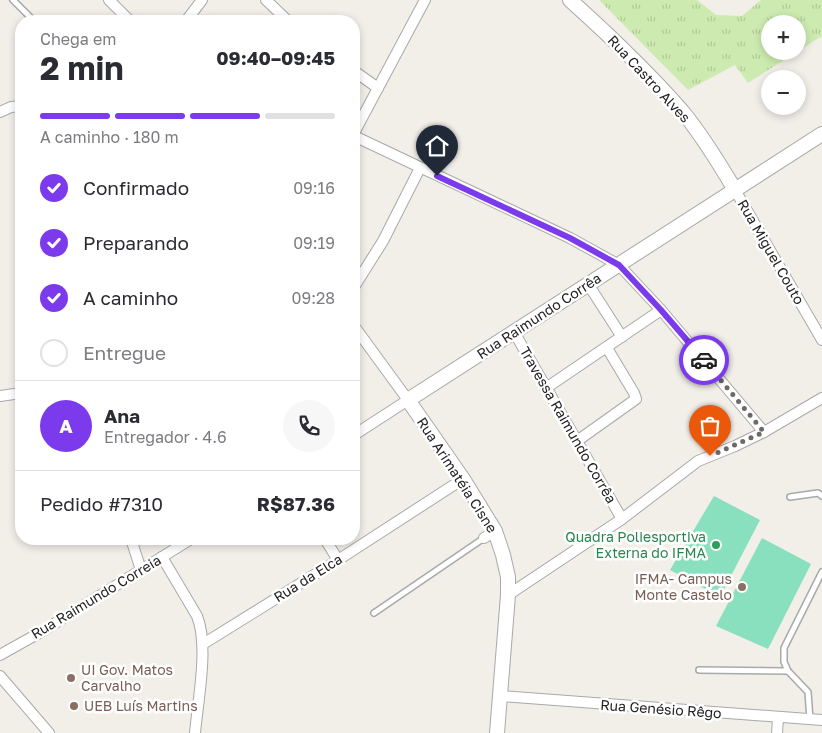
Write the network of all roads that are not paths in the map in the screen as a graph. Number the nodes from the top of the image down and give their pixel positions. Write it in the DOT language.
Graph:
graph roads {
  1 [pos="13,0"];
  2 [pos="109,0"];
  3 [pos="202,0"];
  4 [pos="425,0"];
  5 [pos="570,0"];
  6 [pos="270,2"];
  7 [pos="28,15"];
  8 [pos="124,15"];
  9 [pos="191,15"];
  10 [pos="282,15"];
  11 [pos="360,75"];
  12 [pos="378,88"];
  13 [pos="15,107"];
  14 [pos="0,112"];
  15 [pos="360,123"];
  16 [pos="822,134"];
  17 [pos="360,138"];
  18 [pos="420,168"];
  19 [pos="735,190"];
  20 [pos="619,265"];
  21 [pos="360,277"];
  22 [pos="588,284"];
  23 [pos="661,310"];
  24 [pos="514,332"];
  25 [pos="360,334"];
  26 [pos="622,337"];
  27 [pos="822,340"];
  28 [pos="607,348"];
  29 [pos="546,388"];
  30 [pos="15,394"];
  31 [pos="0,396"];
  32 [pos="822,398"];
  33 [pos="408,400"];
  34 [pos="360,430"];
  35 [pos="764,432"];
  36 [pos="577,441"];
  37 [pos="462,479"];
  38 [pos="822,496"];
  39 [pos="790,497"];
  40 [pos="622,519"];
  41 [pos="490,535"];
  42 [pos="133,545"];
  43 [pos="182,545"];
  44 [pos="329,545"];
  45 [pos="162,558"];
  46 [pos="338,560"];
  47 [pos="141,570"];
  48 [pos="822,572"];
  49 [pos="508,595"];
  50 [pos="374,613"];
  51 [pos="203,644"];
  52 [pos="0,655"];
  53 [pos="699,670"];
  54 [pos="788,671"];
  55 [pos="0,676"];
  56 [pos="501,696"];
  57 [pos="778,718"];
  58 [pos="810,720"];
  59 [pos="822,720"];
  60 [pos="49,733"];
  61 [pos="195,733"];
  62 [pos="497,733"];
  63 [pos="777,733"];
  1 -- 7 [label="lane"];
  2 -- 8 [label="street"];
  3 -- 9 [label="street"];
  4 -- 12 [label="street"];
  5 -- 19 [label="street, Rua Castro Alves"];
  6 -- 10 [label="street"];
  11 -- 12 [label="street"];
  12 -- 15 [label="street"];
  13 -- 14 [label="street"];
  16 -- 19 [label="street, Rua Raimundo Corrêa"];
  17 -- 18 [label="street"];
  18 -- 20 [label="street"];
  18 -- 21 [label="street"];
  19 -- 20 [label="street, Rua Raimundo Corrêa"];
  19 -- 27 [label="street, Rua Miguel Couto"];
  20 -- 22 [label="street, Rua Raimundo Corrêa"];
  20 -- 23 [label="street"];
  22 -- 24 [label="street, Rua Raimundo Corrêa"];
  22 -- 26 [label="street"];
  23 -- 26 [label="street"];
  23 -- 35 [label="street"];
  24 -- 29 [label="street, Travessa Raimundo Corrêa"];
  24 -- 33 [label="street, Rua Raimundo Corrêa"];
  25 -- 33 [label="street, Rua Arimatéia Cisne"];
  26 -- 28 [label="street"];
  28 -- 29 [label="street"];
  28 -- 36 [label="street"];
  29 -- 36 [label="street, Travessa Raimundo Corrêa"];
  30 -- 31 [label="street"];
  32 -- 35 [label="street"];
  33 -- 34 [label="street"];
  33 -- 37 [label="street, Rua Arimatéia Cisne"];
  35 -- 40 [label="street"];
  36 -- 40 [label="street, Travessa Raimundo Corrêa"];
  37 -- 41 [label="street, Rua Arimatéia Cisne"];
  37 -- 46 [label="street, Rua da Elca"];
  38 -- 39 [label="lane"];
  40 -- 49 [label="street"];
  41 -- 49 [label="street, Rua Arimatéia Cisne"];
  41 -- 50 [label="lane"];
  42 -- 47 [label="street"];
  43 -- 45 [label="street, Rua Raimundo Correia"];
  44 -- 46 [label="street"];
  45 -- 47 [label="street, Rua Raimundo Correia"];
  45 -- 51 [label="street"];
  46 -- 51 [label="street, Rua da Elca"];
  47 -- 52 [label="street, Rua Raimundo Correia"];
  48 -- 54 [label="lane"];
  49 -- 56 [label="street, Rua Arimatéia Cisne"];
  51 -- 61 [label="street"];
  53 -- 54 [label="lane"];
  54 -- 58 [label="lane"];
  55 -- 60 [label="street"];
  56 -- 57 [label="street, Rua Genésio Rêgo"];
  56 -- 62 [label="street, Rua Arimatéia Cisne"];
  57 -- 58 [label="street, Rua Genésio Rêgo"];
  57 -- 63 [label="street"];
  58 -- 59 [label="street, Rua Genésio Rêgo"];
}
